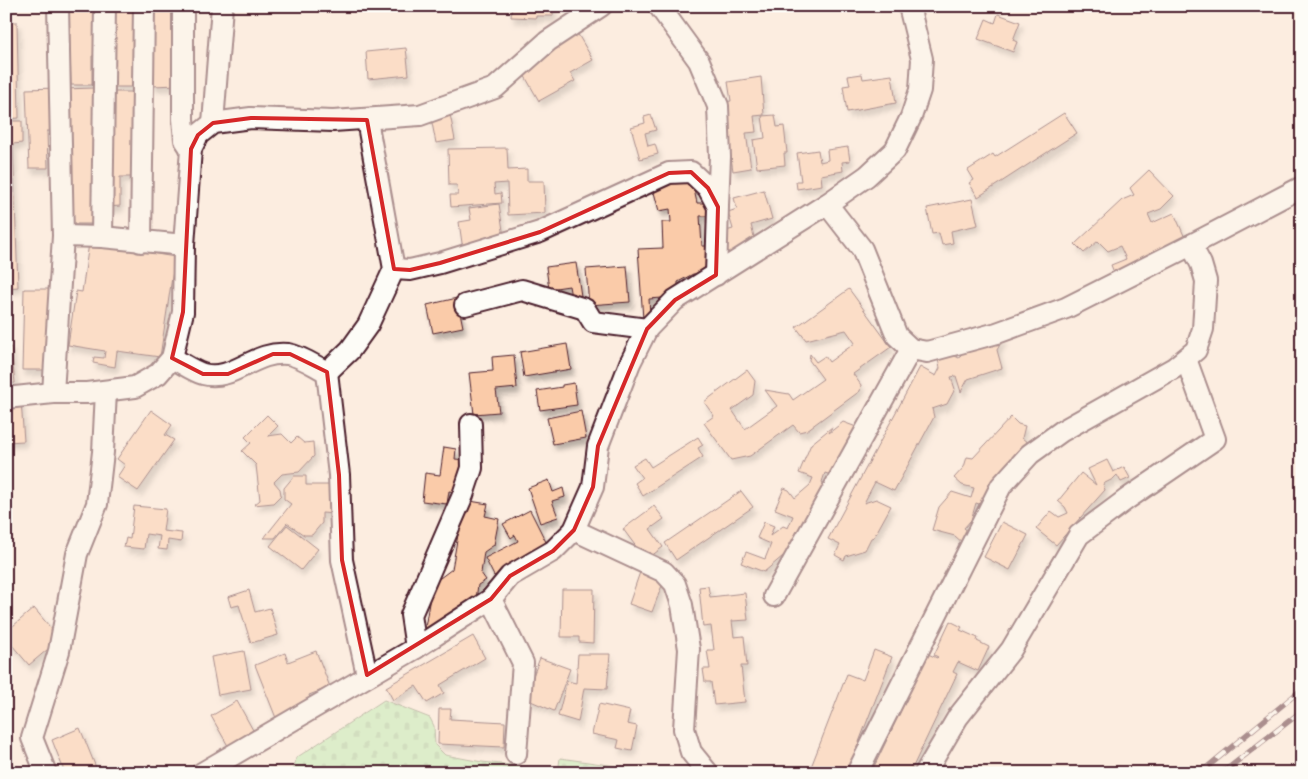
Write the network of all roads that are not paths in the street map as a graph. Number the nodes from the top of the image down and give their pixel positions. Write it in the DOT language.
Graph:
graph roads {
  1 [pos="58,6"];
  2 [pos="105,6"];
  3 [pos="144,6"];
  4 [pos="183,6"];
  5 [pos="222,6"];
  6 [pos="601,6"];
  7 [pos="659,6"];
  8 [pos="909,7"];
  9 [pos="367,120"];
  10 [pos="213,123"];
  11 [pos="191,149"];
  12 [pos="1302,187"];
  13 [pos="827,204"];
  14 [pos="718,207"];
  15 [pos="63,236"];
  16 [pos="102,237"];
  17 [pos="141,242"];
  18 [pos="184,245"];
  19 [pos="1192,245"];
  20 [pos="394,268"];
  21 [pos="716,275"];
  22 [pos="465,304"];
  23 [pos="647,329"];
  24 [pos="911,349"];
  25 [pos="172,358"];
  26 [pos="1186,359"];
  27 [pos="327,372"];
  28 [pos="106,391"];
  29 [pos="53,393"];
  30 [pos="6,398"];
  31 [pos="471,424"];
  32 [pos="574,530"];
  33 [pos="774,596"];
  34 [pos="491,599"];
  35 [pos="416,648"];
  36 [pos="367,675"];
  37 [pos="516,754"];
  38 [pos="46,773"];
  39 [pos="202,773"];
  40 [pos="708,773"];
  41 [pos="857,773"];
  42 [pos="925,773"];
  1 -- 15 [label="street"];
  2 -- 16 [label="street"];
  3 -- 17 [label="street"];
  4 -- 11 [label="street"];
  5 -- 10 [label="street"];
  6 -- 9 [label="street"];
  7 -- 14 [label="street"];
  8 -- 13 [label="street"];
  9 -- 10 [label="street"];
  9 -- 20 [label="street"];
  10 -- 11 [label="street"];
  11 -- 18 [label="street"];
  12 -- 19 [label="street"];
  13 -- 21 [label="street"];
  13 -- 24 [label="street"];
  14 -- 20 [label="street"];
  14 -- 21 [label="street"];
  15 -- 16 [label="street"];
  15 -- 29 [label="street"];
  16 -- 17 [label="street"];
  17 -- 18 [label="street"];
  18 -- 25 [label="street"];
  19 -- 24 [label="street"];
  19 -- 26 [label="street"];
  20 -- 27 [label="street"];
  21 -- 23 [label="street"];
  22 -- 23 [label="street"];
  23 -- 32 [label="street"];
  24 -- 33 [label="street"];
  25 -- 27 [label="street"];
  25 -- 28 [label="street"];
  26 -- 41 [label="street"];
  26 -- 42 [label="street"];
  27 -- 36 [label="street"];
  28 -- 29 [label="street"];
  28 -- 38 [label="street"];
  29 -- 30 [label="street"];
  31 -- 35 [label="street"];
  32 -- 34 [label="street"];
  32 -- 40 [label="street"];
  34 -- 35 [label="street"];
  34 -- 37 [label="street"];
  35 -- 36 [label="street"];
  36 -- 39 [label="street"];
}
